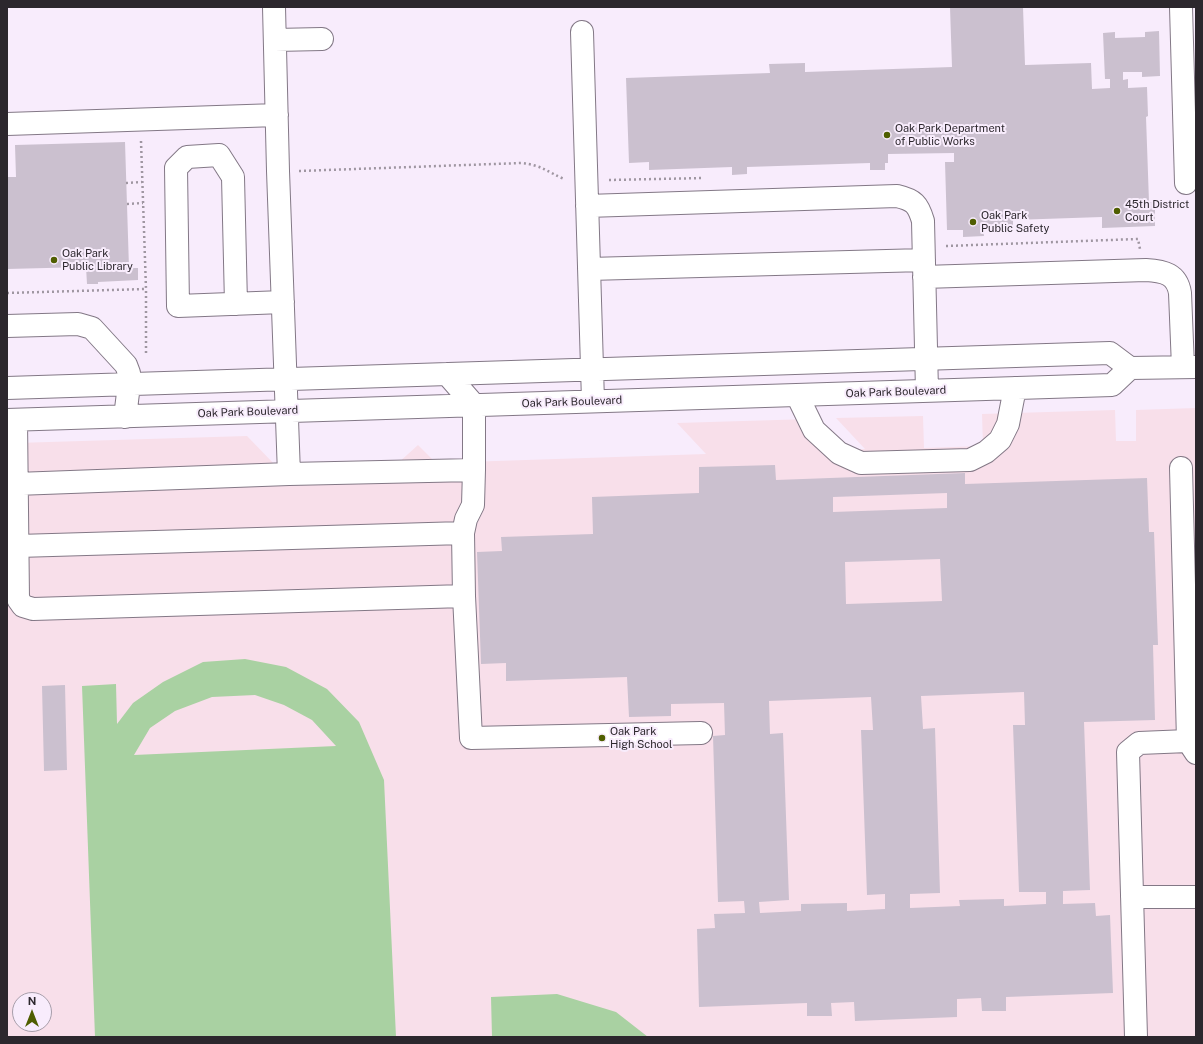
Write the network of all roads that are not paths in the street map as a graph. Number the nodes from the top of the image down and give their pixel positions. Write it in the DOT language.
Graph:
graph roads {
  1 [pos="274,7"];
  2 [pos="1181,7"];
  3 [pos="582,32"];
  4 [pos="322,39"];
  5 [pos="275,40"];
  6 [pos="277,115"];
  7 [pos="7,124"];
  8 [pos="1186,183"];
  9 [pos="587,206"];
  10 [pos="589,269"];
  11 [pos="924,269"];
  12 [pos="283,302"];
  13 [pos="236,304"];
  14 [pos="7,326"];
  15 [pos="926,359"];
  16 [pos="1189,367"];
  17 [pos="1130,368"];
  18 [pos="593,370"];
  19 [pos="448,374"];
  20 [pos="286,379"];
  21 [pos="129,385"];
  22 [pos="7,388"];
  23 [pos="1015,388"];
  24 [pos="927,391"];
  25 [pos="797,395"];
  26 [pos="593,401"];
  27 [pos="474,405"];
  28 [pos="287,411"];
  29 [pos="125,417"];
  30 [pos="12,420"];
  31 [pos="1181,468"];
  32 [pos="474,470"];
  33 [pos="289,474"];
  34 [pos="16,484"];
  35 [pos="463,533"];
  36 [pos="18,546"];
  37 [pos="464,596"];
  38 [pos="701,733"];
  39 [pos="1192,747"];
  40 [pos="1132,897"];
  41 [pos="1196,898"];
  42 [pos="1136,1037"];
  1 -- 5 [label="street"];
  2 -- 8 [label="street"];
  3 -- 9 [label="street"];
  4 -- 5 [label="street"];
  5 -- 6 [label="street"];
  6 -- 7 [label="street"];
  6 -- 12 [label="street"];
  9 -- 10 [label="street"];
  9 -- 11 [label="street"];
  10 -- 11 [label="street"];
  10 -- 18 [label="street"];
  11 -- 15 [label="street"];
  11 -- 16 [label="street"];
  12 -- 13 [label="street"];
  12 -- 20 [label="street"];
  13 -- 13 [label="street"];
  14 -- 21 [label="street"];
  15 -- 17 [label="street"];
  15 -- 18 [label="street"];
  15 -- 24 [label="street"];
  16 -- 17 [label="street"];
  17 -- 23 [label="street, Oak Park Boulevard"];
  18 -- 19 [label="street"];
  18 -- 26 [label="street"];
  19 -- 20 [label="street"];
  19 -- 27 [label="street"];
  20 -- 21 [label="street"];
  20 -- 28 [label="street"];
  21 -- 22 [label="street"];
  21 -- 29 [label="street"];
  23 -- 24 [label="street, Oak Park Boulevard"];
  23 -- 25 [label="street"];
  24 -- 25 [label="street, Oak Park Boulevard"];
  25 -- 26 [label="street, Oak Park Boulevard"];
  26 -- 27 [label="street, Oak Park Boulevard"];
  27 -- 28 [label="street, Oak Park Boulevard"];
  27 -- 32 [label="street"];
  28 -- 29 [label="street, Oak Park Boulevard"];
  28 -- 33 [label="street"];
  29 -- 30 [label="street, Oak Park Boulevard"];
  30 -- 34 [label="street"];
  31 -- 39 [label="street"];
  32 -- 33 [label="street"];
  32 -- 35 [label="street"];
  33 -- 34 [label="street"];
  34 -- 36 [label="street"];
  35 -- 36 [label="street"];
  35 -- 37 [label="street"];
  36 -- 37 [label="street"];
  37 -- 38 [label="street"];
  39 -- 40 [label="street"];
  40 -- 41 [label="street"];
  40 -- 42 [label="street"];
}
